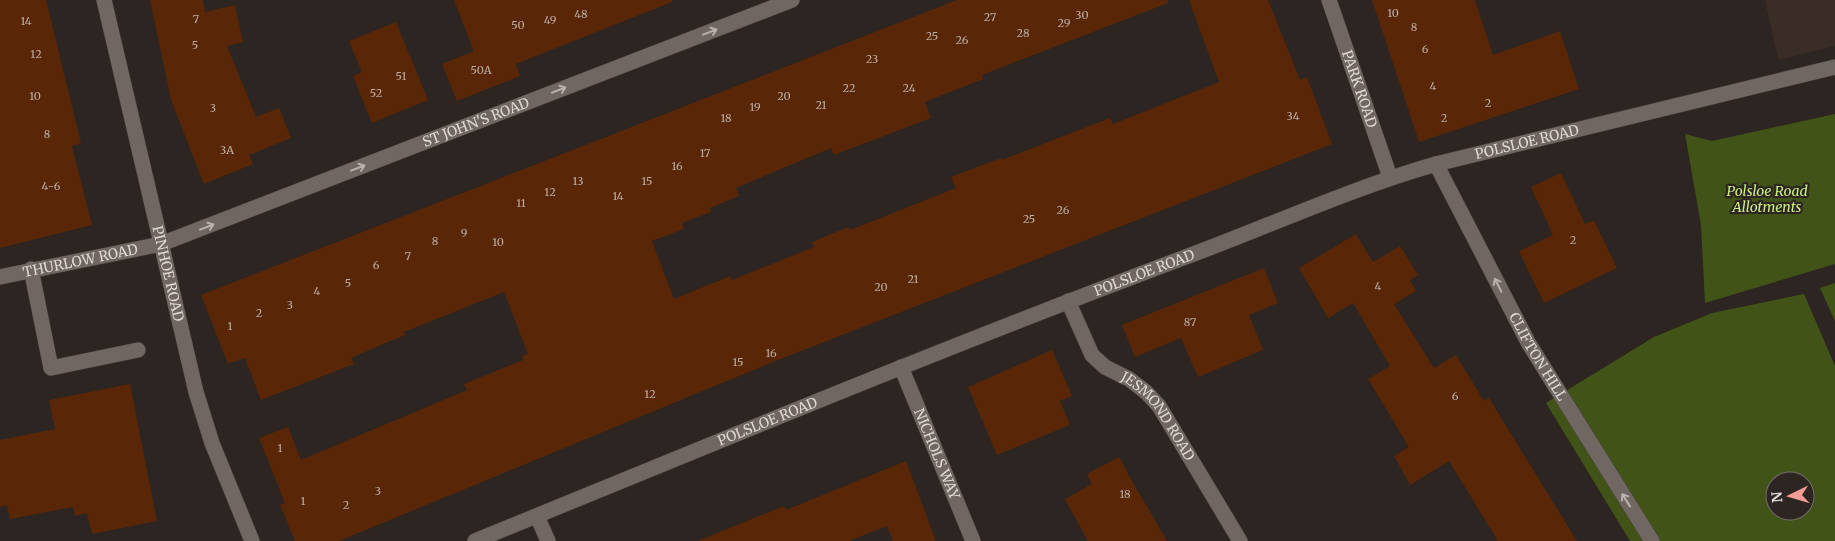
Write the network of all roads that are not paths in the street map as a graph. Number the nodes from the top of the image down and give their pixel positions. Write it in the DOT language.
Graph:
graph roads {
  1 [pos="104,0"];
  2 [pos="792,0"];
  3 [pos="1330,0"];
  4 [pos="1835,67"];
  5 [pos="1436,164"];
  6 [pos="1390,177"];
  7 [pos="161,244"];
  8 [pos="31,269"];
  9 [pos="0,277"];
  10 [pos="1068,301"];
  11 [pos="138,350"];
  12 [pos="901,367"];
  13 [pos="538,516"];
  14 [pos="252,541"];
  15 [pos="475,541"];
  16 [pos="548,541"];
  17 [pos="973,541"];
  18 [pos="1240,541"];
  19 [pos="1652,541"];
  1 -- 7 [label="street, PINHOE ROAD"];
  7 -- 2 [label="street, ST JOHN'S ROAD, one-way"];
  3 -- 6 [label="street, PARK ROAD"];
  4 -- 5 [label="street, POLSLOE ROAD"];
  5 -- 6 [label="street, POLSLOE ROAD"];
  19 -- 5 [label="street, CLIFTON HILL, one-way"];
  6 -- 10 [label="street, POLSLOE ROAD"];
  7 -- 8 [label="street, THURLOW ROAD"];
  7 -- 14 [label="street, PINHOE ROAD"];
  8 -- 9 [label="street, THURLOW ROAD"];
  8 -- 11 [label="street"];
  10 -- 12 [label="street, POLSLOE ROAD"];
  10 -- 18 [label="street, JESMOND ROAD"];
  12 -- 13 [label="street, POLSLOE ROAD"];
  12 -- 17 [label="street, NICHOLS WAY"];
  13 -- 15 [label="street, POLSLOE ROAD"];
  13 -- 16 [label="street"];
}
